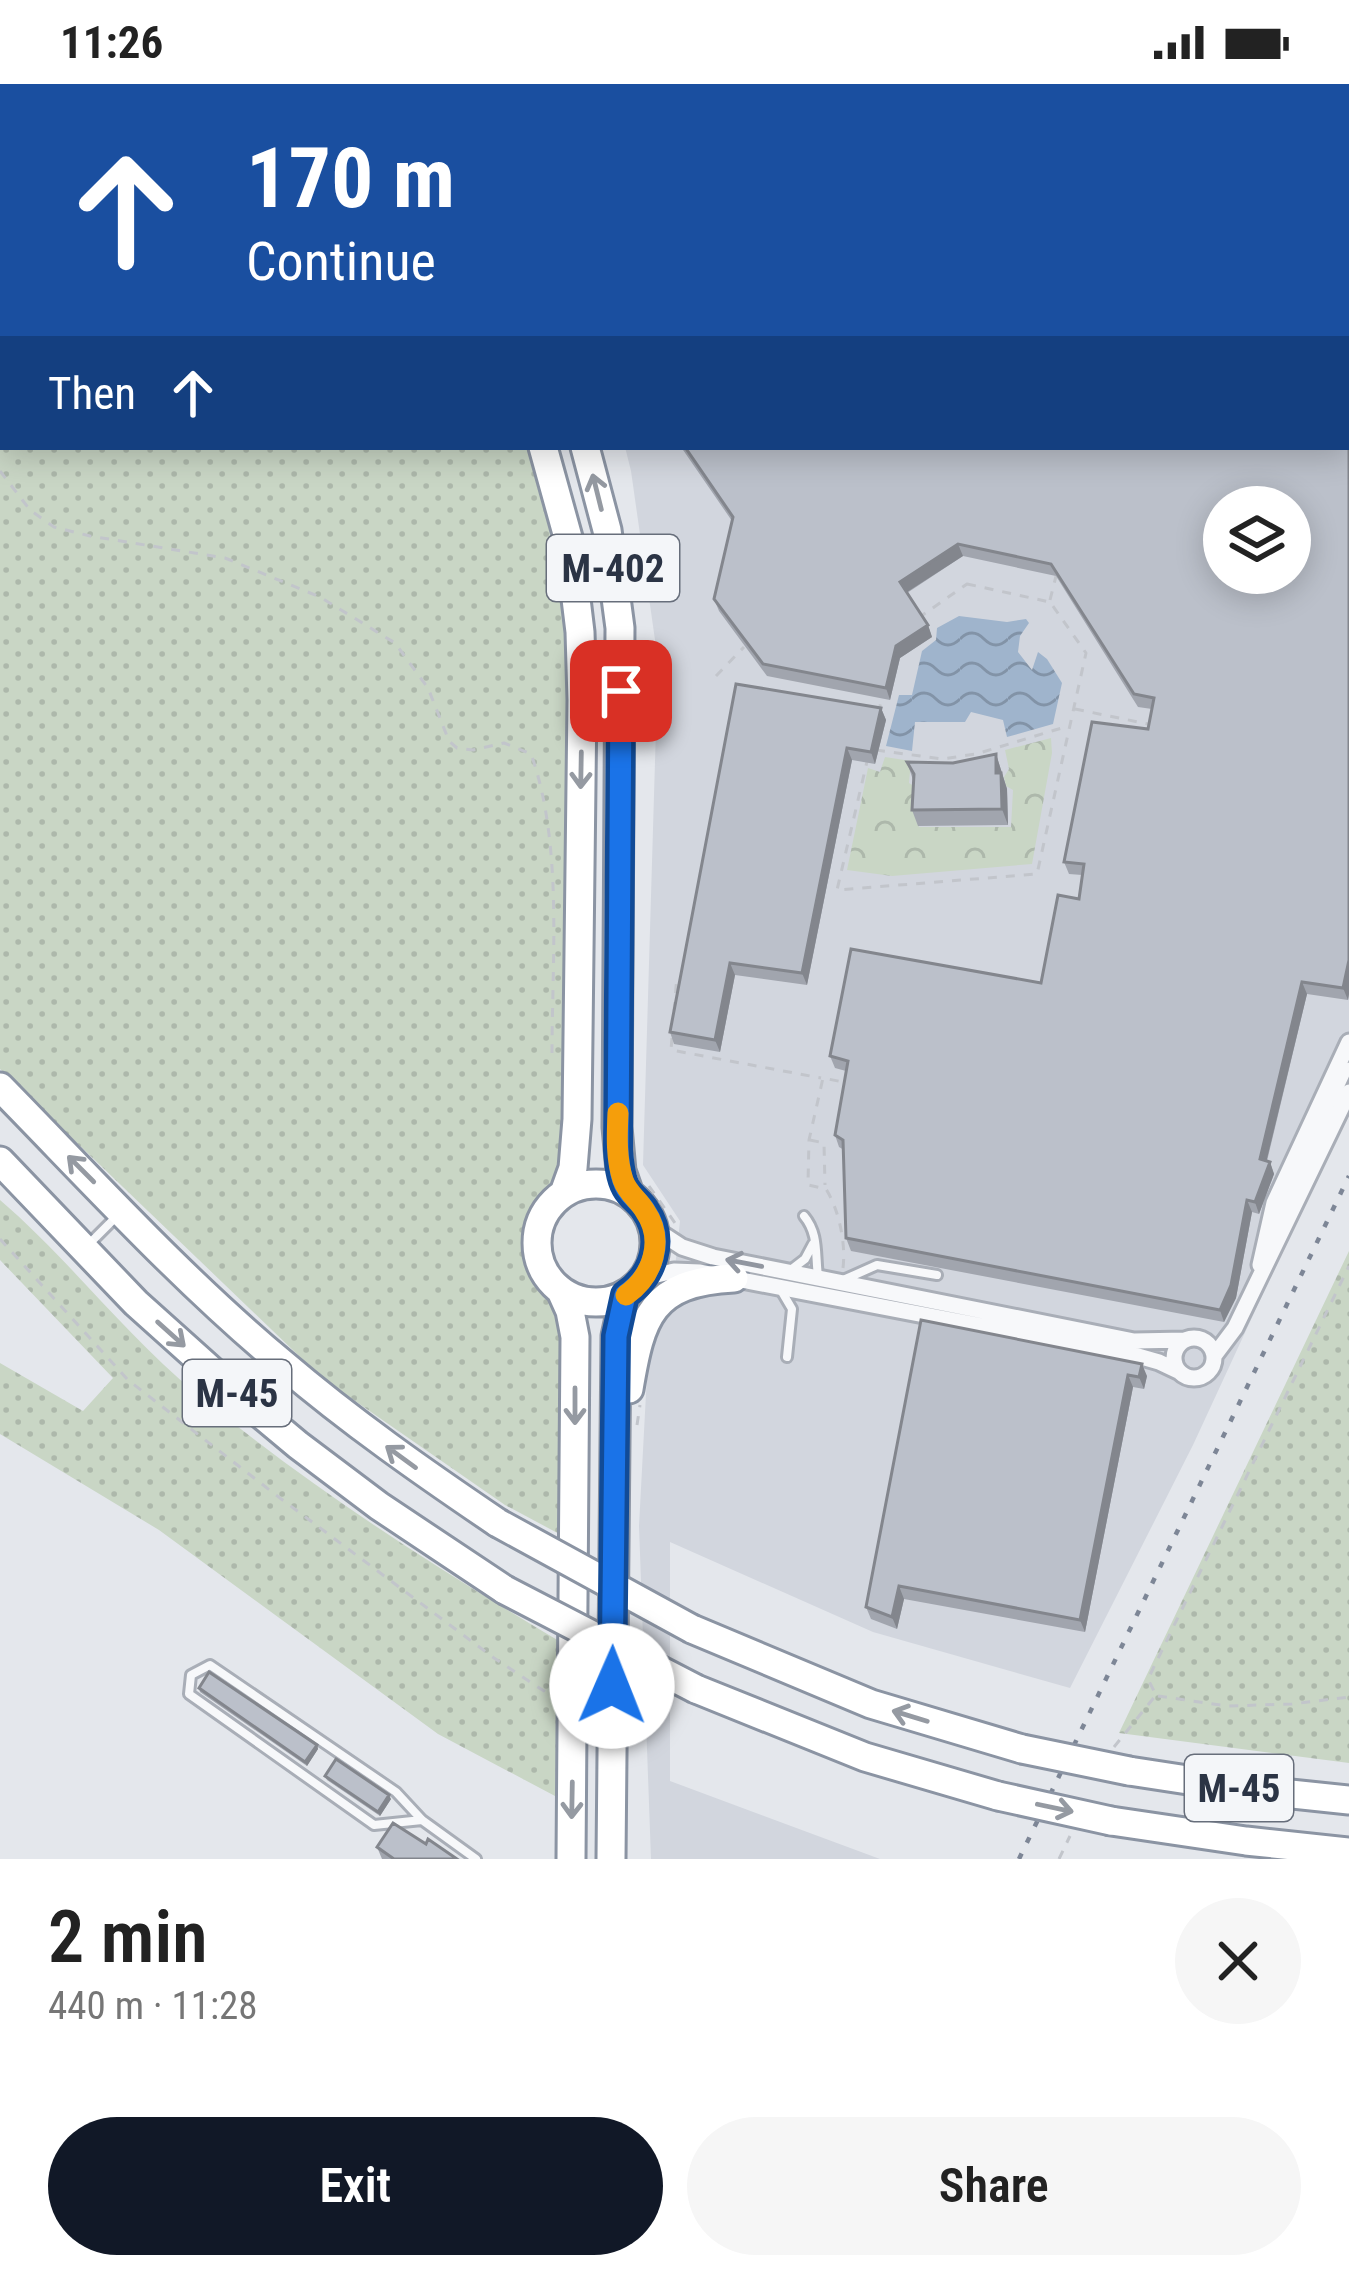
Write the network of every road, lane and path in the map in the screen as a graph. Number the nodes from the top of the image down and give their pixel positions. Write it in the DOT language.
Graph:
graph roads {
  1 [pos="545,450"];
  2 [pos="586,450"];
  3 [pos="0,471"];
  4 [pos="1055,577"];
  5 [pos="1050,602"];
  6 [pos="747,645"];
  7 [pos="716,676"];
  8 [pos="1073,708"];
  9 [pos="1069,725"];
  10 [pos="1156,725"];
  11 [pos="868,748"];
  12 [pos="677,976"];
  13 [pos="674,1013"];
  14 [pos="672,1031"];
  15 [pos="1349,1042"];
  16 [pos="1349,1067"];
  17 [pos="823,1078"];
  18 [pos="577,1080"];
  19 [pos="851,1083"];
  20 [pos="0,1087"];
  21 [pos="1337,1097"];
  22 [pos="808,1140"];
  23 [pos="0,1161"];
  24 [pos="636,1186"];
  25 [pos="0,1187"];
  26 [pos="826,1189"];
  27 [pos="565,1192"];
  28 [pos="122,1210"];
  29 [pos="804,1216"];
  30 [pos="667,1228"];
  31 [pos="815,1237"];
  32 [pos="0,1239"];
  33 [pos="85,1249"];
  34 [pos="1262,1259"];
  35 [pos="1349,1266"];
  36 [pos="789,1271"];
  37 [pos="937,1275"];
  38 [pos="818,1276"];
  39 [pos="734,1278"];
  40 [pos="841,1281"];
  41 [pos="777,1286"];
  42 [pos="634,1287"];
  43 [pos="561,1291"];
  44 [pos="1252,1291"];
  45 [pos="136,1303"];
  46 [pos="1185,1340"];
  47 [pos="1214,1356"];
  48 [pos="787,1358"];
  49 [pos="1178,1371"];
  50 [pos="640,1404"];
  51 [pos="636,1441"];
  52 [pos="614,1469"];
  53 [pos="1156,1695"];
  54 [pos="1349,1697"];
  55 [pos="555,1709"];
  56 [pos="1121,1759"];
  57 [pos="1349,1800"];
  58 [pos="422,1820"];
  59 [pos="1077,1822"];
  60 [pos="1349,1852"];
  61 [pos="476,1859"];
  62 [pos="571,1859"];
  63 [pos="610,1859"];
  64 [pos="1059,1859"];
  1 -- 18 [label="highway, M-402, one-way"];
  24 -- 2 [label="highway, M-402, one-way"];
  3 -- 18 [label="path"];
  4 -- 5 [label="path"];
  5 -- 8 [label="path"];
  5 -- 11 [label="path"];
  6 -- 7 [label="path"];
  8 -- 9 [label="path"];
  8 -- 10 [label="path"];
  9 -- 11 [label="path"];
  9 -- 11 [label="path"];
  12 -- 13 [label="path"];
  14 -- 17 [label="path"];
  15 -- 34 [label="street"];
  16 -- 21 [label="lane"];
  17 -- 19 [label="path"];
  17 -- 22 [label="path"];
  18 -- 27 [label="highway, M-402"];
  28 -- 20 [label="highway, M-45, one-way"];
  21 -- 34 [label="lane"];
  21 -- 44 [label="street"];
  22 -- 26 [label="path"];
  22 -- 26 [label="path"];
  23 -- 33 [label="highway, M-45"];
  24 -- 27 [label="highway"];
  24 -- 30 [label="path"];
  24 -- 30 [label="highway, M-402"];
  25 -- 45 [label="highway"];
  26 -- 40 [label="path"];
  27 -- 43 [label="highway, M-402"];
  28 -- 33 [label="lane"];
  56 -- 28 [label="highway, M-45, one-way, bridge"];
  29 -- 31 [label="lane"];
  36 -- 30 [label="street, one-way"];
  30 -- 42 [label="highway"];
  31 -- 36 [label="lane"];
  31 -- 38 [label="lane"];
  32 -- 55 [label="path"];
  33 -- 45 [label="highway, M-45"];
  34 -- 44 [label="street"];
  35 -- 53 [label="path"];
  36 -- 38 [label="street"];
  37 -- 40 [label="lane"];
  38 -- 40 [label="street"];
  39 -- 41 [label="street"];
  39 -- 42 [label="street"];
  39 -- 52 [label="highway"];
  40 -- 46 [label="street"];
  41 -- 48 [label="lane"];
  41 -- 49 [label="street"];
  42 -- 43 [label="highway"];
  42 -- 52 [label="highway"];
  43 -- 62 [label="highway, M-402, one-way"];
  44 -- 47 [label="street"];
  45 -- 60 [label="highway, M-45, one-way, bridge"];
  46 -- 47 [label="street"];
  46 -- 49 [label="street"];
  47 -- 49 [label="street"];
  50 -- 51 [label="path"];
  52 -- 63 [label="highway"];
  53 -- 54 [label="path"];
  53 -- 56 [label="path"];
  56 -- 57 [label="highway, M-45"];
  58 -- 58 [label="lane"];
  58 -- 61 [label="lane"];
  59 -- 64 [label="path"];
}
